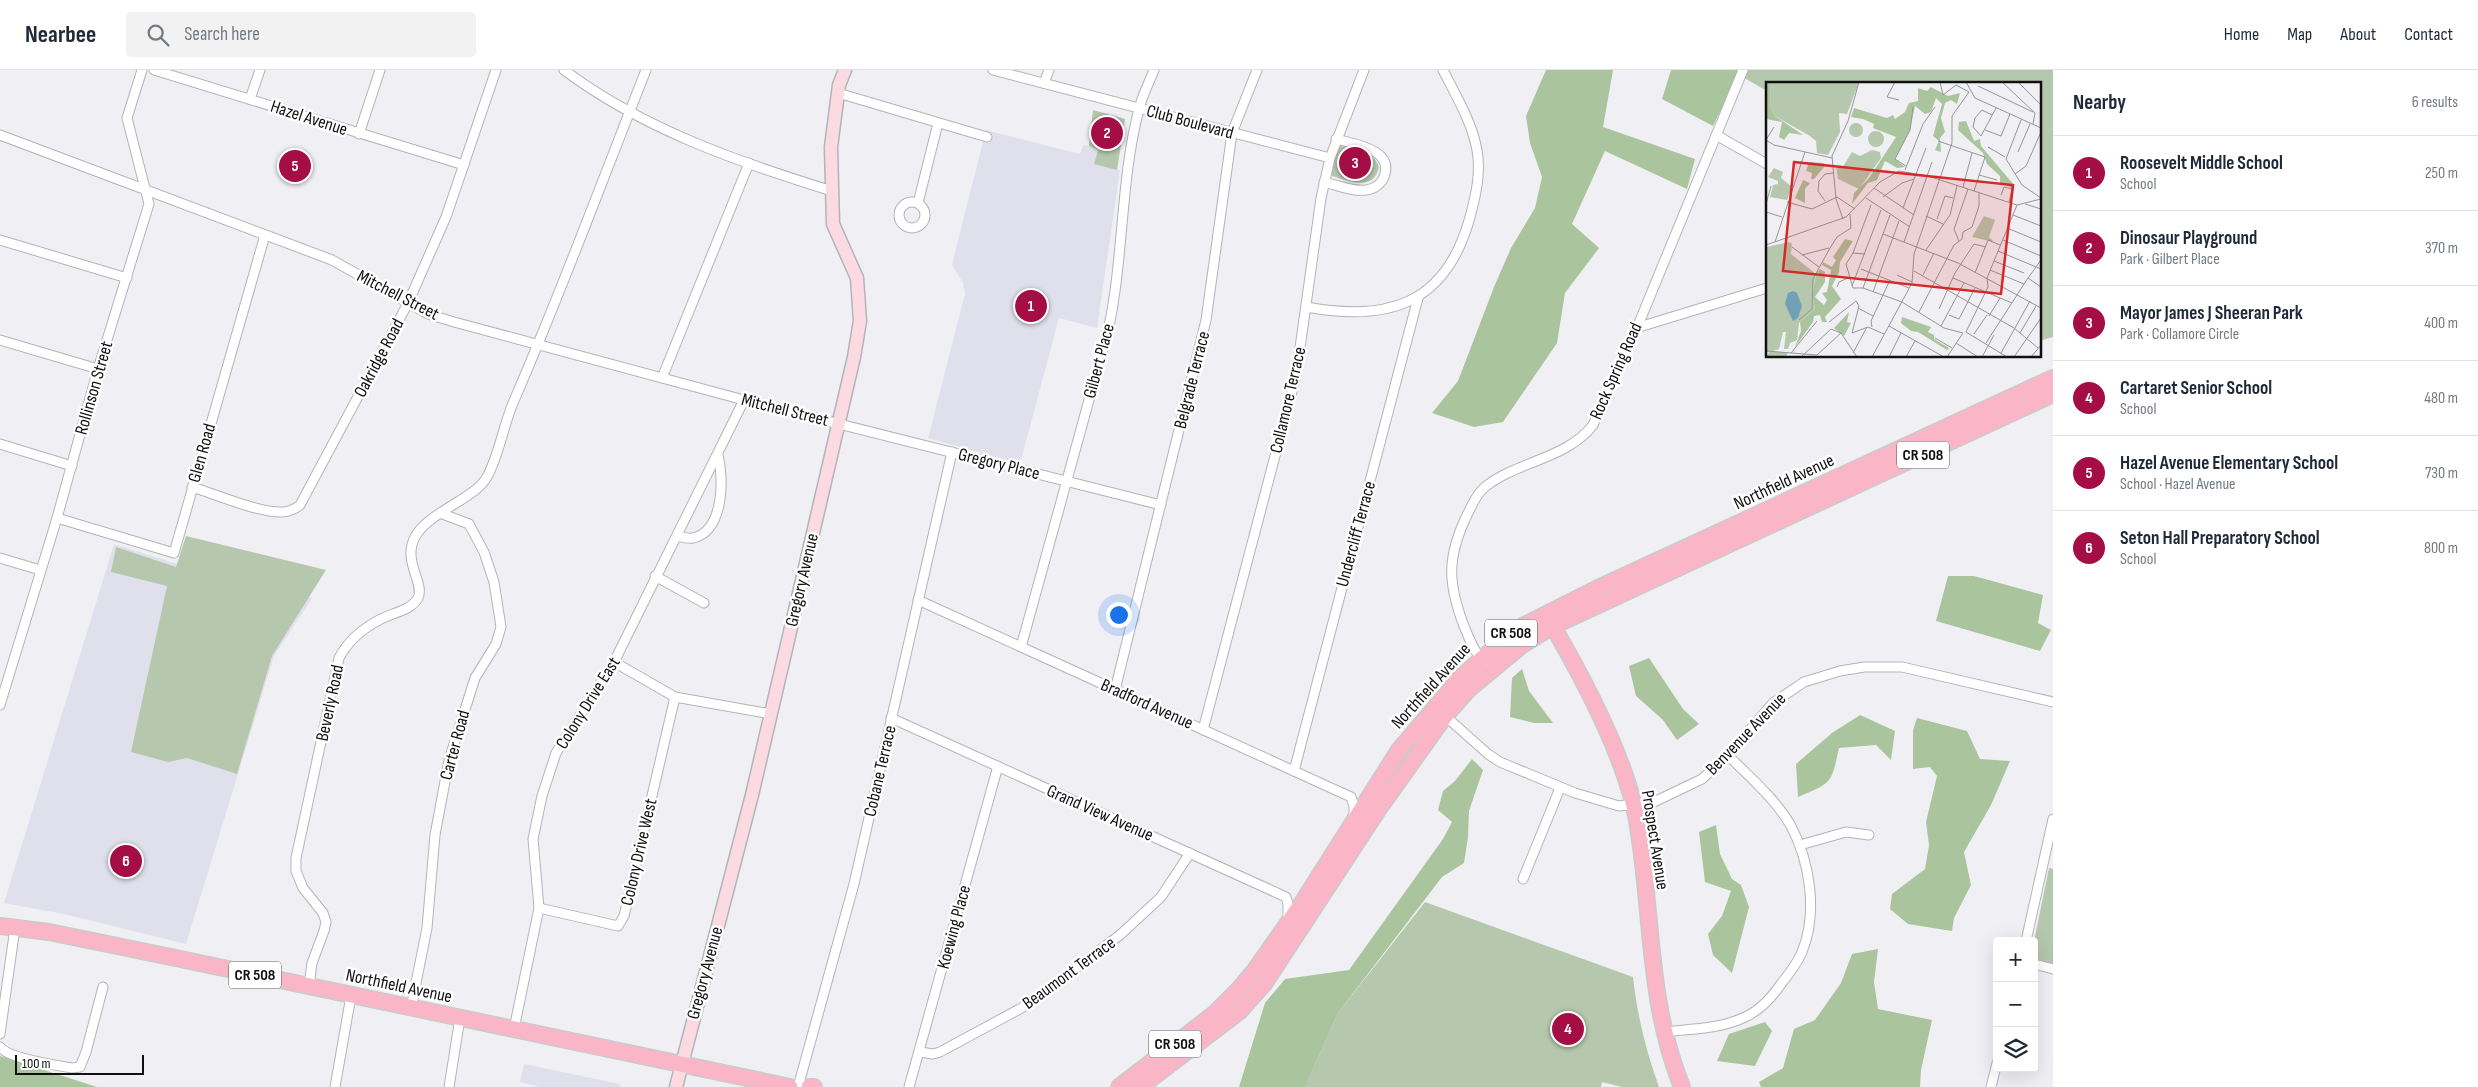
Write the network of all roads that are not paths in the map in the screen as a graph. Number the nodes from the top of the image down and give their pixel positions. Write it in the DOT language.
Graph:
graph roads {
  1 [pos="142,70"];
  2 [pos="154,70"];
  3 [pos="260,70"];
  4 [pos="380,70"];
  5 [pos="496,70"];
  6 [pos="564,70"];
  7 [pos="646,70"];
  8 [pos="844,70"];
  9 [pos="993,70"];
  10 [pos="1049,70"];
  11 [pos="1154,70"];
  12 [pos="1257,70"];
  13 [pos="1364,70"];
  14 [pos="1443,70"];
  15 [pos="1743,70"];
  16 [pos="1044,83"];
  17 [pos="838,93"];
  18 [pos="250,99"];
  19 [pos="1139,109"];
  20 [pos="629,113"];
  21 [pos="938,123"];
  22 [pos="359,134"];
  23 [pos="1232,134"];
  24 [pos="0,135"];
  25 [pos="1716,135"];
  26 [pos="987,137"];
  27 [pos="1336,139"];
  28 [pos="1330,158"];
  29 [pos="749,163"];
  30 [pos="1766,163"];
  31 [pos="464,165"];
  32 [pos="1324,182"];
  33 [pos="146,191"];
  34 [pos="832,191"];
  35 [pos="918,203"];
  36 [pos="265,235"];
  37 [pos="0,240"];
  38 [pos="127,278"];
  39 [pos="1766,288"];
  40 [pos="1418,298"];
  41 [pos="408,303"];
  42 [pos="1306,307"];
  43 [pos="1636,328"];
  44 [pos="0,340"];
  45 [pos="539,345"];
  46 [pos="98,369"];
  47 [pos="662,378"];
  48 [pos="2053,378"];
  49 [pos="2053,394"];
  50 [pos="744,400"];
  51 [pos="838,423"];
  52 [pos="0,444"];
  53 [pos="1919,448"];
  54 [pos="952,452"];
  55 [pos="718,455"];
  56 [pos="72,466"];
  57 [pos="1067,481"];
  58 [pos="192,487"];
  59 [pos="1161,504"];
  60 [pos="440,514"];
  61 [pos="57,518"];
  62 [pos="677,536"];
  63 [pos="0,558"];
  64 [pos="40,570"];
  65 [pos="655,576"];
  66 [pos="918,600"];
  67 [pos="704,603"];
  68 [pos="1549,620"];
  69 [pos="1021,647"];
  70 [pos="1480,658"];
  71 [pos="614,662"];
  72 [pos="1491,670"];
  73 [pos="3,682"];
  74 [pos="1115,690"];
  75 [pos="675,697"];
  76 [pos="2053,702"];
  77 [pos="0,705"];
  78 [pos="1440,712"];
  79 [pos="771,714"];
  80 [pos="892,718"];
  81 [pos="1203,730"];
  82 [pos="1728,755"];
  83 [pos="998,766"];
  84 [pos="1294,771"];
  85 [pos="1560,788"];
  86 [pos="1634,805"];
  87 [pos="1372,807"];
  88 [pos="2053,819"];
  89 [pos="1354,822"];
  90 [pos="1869,835"];
  91 [pos="1800,845"];
  92 [pos="1190,853"];
  93 [pos="1522,879"];
  94 [pos="1307,907"];
  95 [pos="539,908"];
  96 [pos="1288,922"];
  97 [pos="0,926"];
  98 [pos="15,928"];
  99 [pos="2027,937"];
  100 [pos="2038,965"];
  101 [pos="2053,969"];
  102 [pos="309,986"];
  103 [pos="103,987"];
  104 [pos="351,996"];
  105 [pos="411,1008"];
  106 [pos="460,1018"];
  107 [pos="514,1029"];
  108 [pos="1663,1032"];
  109 [pos="0,1034"];
  110 [pos="0,1047"];
  111 [pos="920,1052"];
  112 [pos="681,1064"];
  113 [pos="1994,1072"];
  114 [pos="335,1087"];
  115 [pos="449,1087"];
  116 [pos="676,1087"];
  117 [pos="790,1087"];
  118 [pos="798,1087"];
  119 [pos="809,1087"];
  120 [pos="814,1087"];
  121 [pos="909,1087"];
  122 [pos="1119,1087"];
  123 [pos="1140,1087"];
  124 [pos="1682,1087"];
  125 [pos="1990,1087"];
  1 -- 33 [label="street, Rollinson Street"];
  2 -- 18 [label="street, Hazel Avenue"];
  3 -- 18 [label="street"];
  4 -- 22 [label="street"];
  5 -- 31 [label="street, Oakridge Road"];
  6 -- 20 [label="street"];
  7 -- 20 [label="street, Beverly Road"];
  8 -- 17 [label="main road, Gregory Avenue"];
  9 -- 16 [label="street, Club Boulevard"];
  10 -- 16 [label="street"];
  11 -- 19 [label="street, Gilbert Place"];
  12 -- 23 [label="street, Belgrade Terrace"];
  13 -- 27 [label="street, Collamore Terrace"];
  14 -- 40 [label="street"];
  15 -- 25 [label="street, Rock Spring Road"];
  16 -- 19 [label="street, Club Boulevard"];
  17 -- 21 [label="street"];
  17 -- 34 [label="main road, Gregory Avenue"];
  18 -- 22 [label="street, Hazel Avenue"];
  19 -- 23 [label="street, Club Boulevard"];
  19 -- 57 [label="street, Gilbert Place"];
  20 -- 29 [label="street"];
  20 -- 45 [label="street, Beverly Road"];
  21 -- 26 [label="street"];
  21 -- 35 [label="street"];
  22 -- 31 [label="street, Hazel Avenue"];
  23 -- 28 [label="street, Club Boulevard"];
  23 -- 59 [label="street, Belgrade Terrace"];
  24 -- 33 [label="street, Mitchell Street"];
  25 -- 30 [label="street"];
  25 -- 43 [label="street, Rock Spring Road"];
  27 -- 28 [label="street, Collamore Terrace"];
  27 -- 32 [label="street"];
  28 -- 32 [label="street, Collamore Terrace"];
  29 -- 34 [label="street"];
  29 -- 47 [label="street"];
  31 -- 41 [label="street, Oakridge Road"];
  32 -- 42 [label="street, Collamore Terrace"];
  33 -- 36 [label="street, Mitchell Street"];
  33 -- 38 [label="street, Rollinson Street"];
  34 -- 51 [label="main road, Gregory Avenue"];
  36 -- 41 [label="street, Mitchell Street"];
  36 -- 58 [label="street, Glen Road"];
  37 -- 38 [label="street"];
  38 -- 46 [label="street, Rollinson Street"];
  39 -- 43 [label="street"];
  40 -- 42 [label="street"];
  40 -- 84 [label="street, Undercliff Terrace"];
  41 -- 45 [label="street, Mitchell Street"];
  41 -- 58 [label="street, Oakridge Road"];
  42 -- 81 [label="street, Collamore Terrace"];
  43 -- 70 [label="street, Rock Spring Road"];
  44 -- 46 [label="street"];
  45 -- 47 [label="street, Mitchell Street"];
  45 -- 60 [label="street, Beverly Road"];
  46 -- 56 [label="street, Rollinson Street"];
  47 -- 50 [label="street, Mitchell Street"];
  48 -- 53 [label="main road, Northfield Avenue / CR 508"];
  49 -- 53 [label="main road, Northfield Avenue / CR 508"];
  50 -- 51 [label="street, Mitchell Street"];
  50 -- 55 [label="street, Colony Drive East"];
  51 -- 54 [label="street, Gregory Place"];
  51 -- 79 [label="main road, Gregory Avenue"];
  52 -- 56 [label="street"];
  53 -- 68 [label="main road, Northfield Avenue / CR 508"];
  54 -- 57 [label="street, Gregory Place"];
  54 -- 66 [label="street, Cobane Terrace"];
  55 -- 62 [label="street, Colony Drive East"];
  55 -- 62 [label="street"];
  56 -- 61 [label="street, Rollinson Street"];
  57 -- 59 [label="street, Gregory Place"];
  57 -- 69 [label="street, Gilbert Place"];
  58 -- 61 [label="street, Glen Road"];
  59 -- 74 [label="street, Belgrade Terrace"];
  60 -- 102 [label="street, Beverly Road"];
  60 -- 105 [label="street, Carter Road"];
  61 -- 64 [label="street, Rollinson Street"];
  62 -- 65 [label="street, Colony Drive East"];
  63 -- 64 [label="street"];
  64 -- 73 [label="street, Rollinson Street"];
  65 -- 67 [label="street"];
  65 -- 71 [label="street, Colony Drive East"];
  66 -- 69 [label="street, Bradford Avenue"];
  66 -- 80 [label="street, Cobane Terrace"];
  68 -- 70 [label="main road, Northfield Avenue / CR 508"];
  68 -- 72 [label="main road, Northfield Avenue / CR 508"];
  68 -- 86 [label="main road, Prospect Avenue"];
  69 -- 74 [label="street, Bradford Avenue"];
  70 -- 72 [label="street, Rock Spring Road"];
  70 -- 78 [label="main road, Northfield Avenue / CR 508"];
  71 -- 75 [label="street"];
  71 -- 95 [label="street, Colony Drive East"];
  72 -- 78 [label="main road, Northfield Avenue / CR 508"];
  73 -- 77 [label="street, Rollinson Street"];
  74 -- 81 [label="street, Bradford Avenue"];
  75 -- 79 [label="street"];
  75 -- 95 [label="street, Colony Drive West"];
  76 -- 82 [label="street, Benvenue Avenue"];
  78 -- 85 [label="street, Benvenue Avenue"];
  78 -- 87 [label="main road, Northfield Avenue / CR 508"];
  79 -- 112 [label="main road, Gregory Avenue"];
  80 -- 83 [label="street, Grand View Avenue"];
  80 -- 118 [label="street, Cobane Terrace"];
  81 -- 84 [label="street, Bradford Avenue"];
  82 -- 86 [label="street, Benvenue Avenue"];
  82 -- 91 [label="street"];
  83 -- 92 [label="street, Grand View Avenue"];
  83 -- 111 [label="street, Koewing Place"];
  84 -- 89 [label="street, Bradford Avenue"];
  85 -- 86 [label="street, Benvenue Avenue"];
  85 -- 93 [label="street"];
  86 -- 108 [label="main road, Prospect Avenue"];
  87 -- 89 [label="main road, Northfield Avenue / CR 508"];
  87 -- 94 [label="main road, Northfield Avenue / CR 508"];
  88 -- 99 [label="street"];
  89 -- 94 [label="main road, Northfield Avenue / CR 508"];
  90 -- 91 [label="street"];
  91 -- 108 [label="street"];
  92 -- 96 [label="street, Grand View Avenue"];
  92 -- 111 [label="street, Beaumont Terrace"];
  94 -- 96 [label="main road, Northfield Avenue / CR 508"];
  94 -- 123 [label="main road, Northfield Avenue / CR 508"];
  95 -- 107 [label="street, Colony Drive East"];
  96 -- 122 [label="main road, Northfield Avenue / CR 508"];
  97 -- 98 [label="main road, Northfield Avenue / CR 508"];
  98 -- 102 [label="main road, Northfield Avenue / CR 508"];
  98 -- 109 [label="street"];
  100 -- 101 [label="street"];
  102 -- 104 [label="main road, Northfield Avenue / CR 508"];
  103 -- 110 [label="street"];
  104 -- 105 [label="main road, Northfield Avenue / CR 508"];
  104 -- 114 [label="street"];
  105 -- 106 [label="main road, Northfield Avenue / CR 508"];
  106 -- 107 [label="main road, Northfield Avenue / CR 508"];
  106 -- 115 [label="street"];
  107 -- 112 [label="main road, Northfield Avenue / CR 508"];
  108 -- 124 [label="main road, Prospect Avenue"];
  111 -- 121 [label="street, Koewing Place"];
  112 -- 116 [label="main road, Gregory Avenue"];
  112 -- 117 [label="main road, Northfield Avenue / CR 508"];
  113 -- 125 [label="street"];
  119 -- 120 [label="main road"];
}
